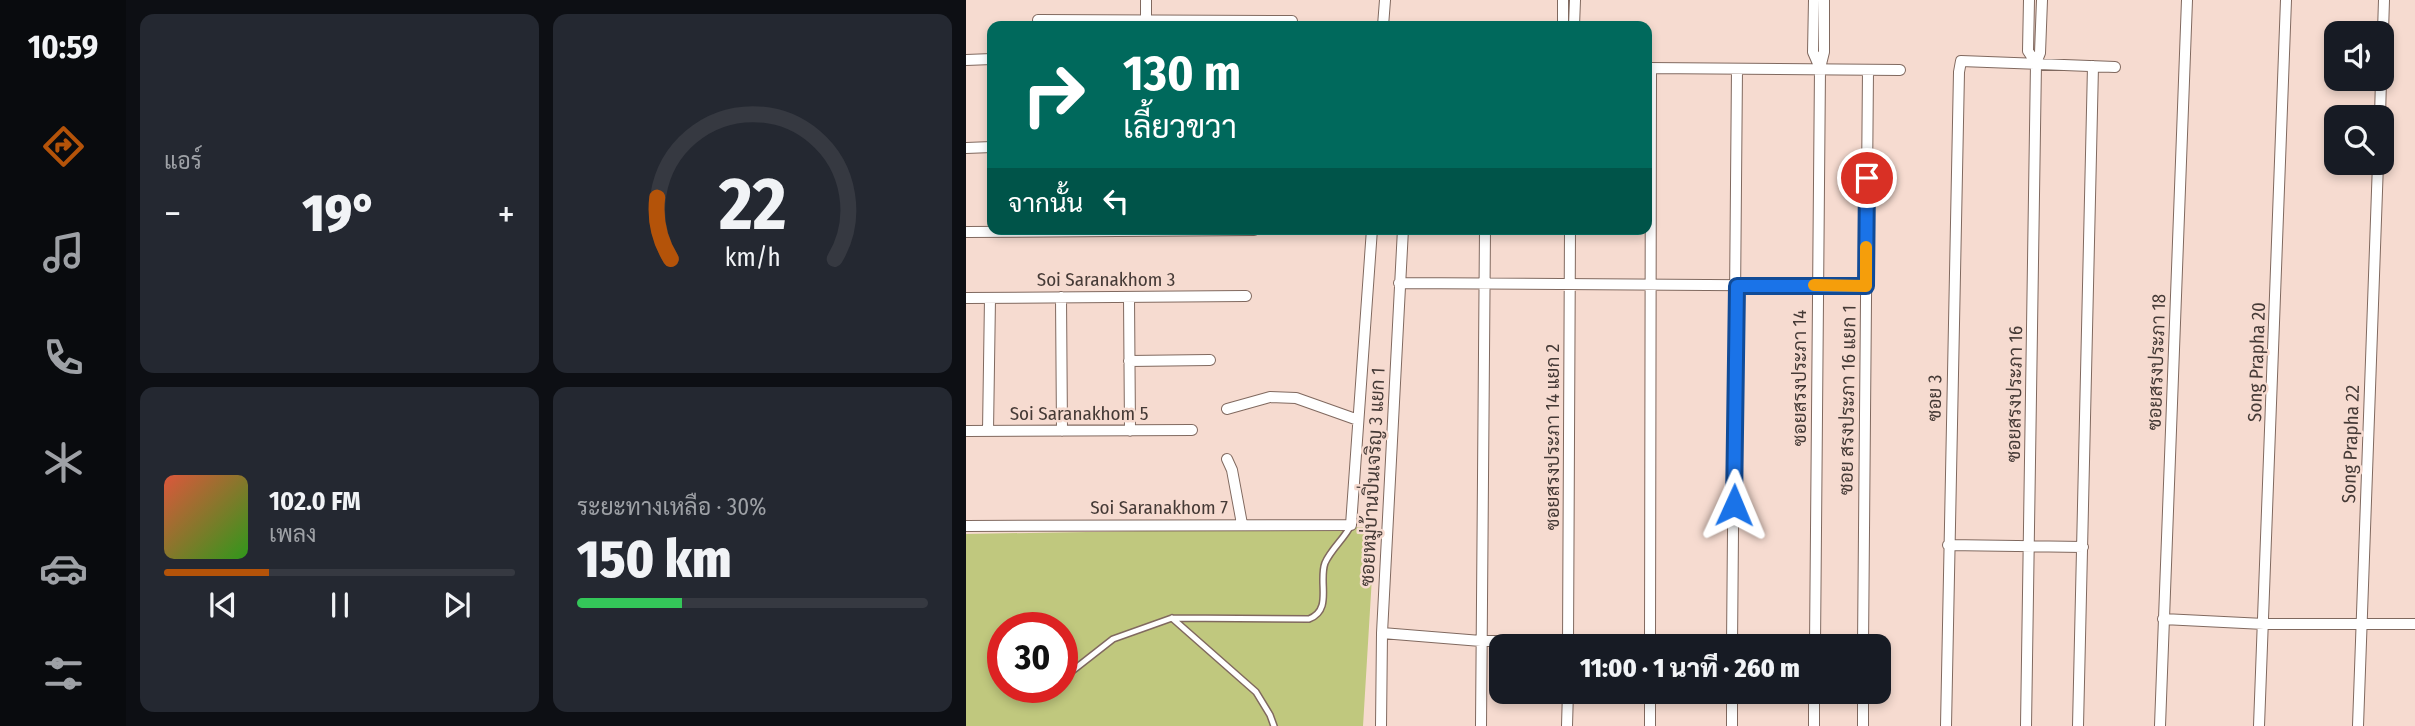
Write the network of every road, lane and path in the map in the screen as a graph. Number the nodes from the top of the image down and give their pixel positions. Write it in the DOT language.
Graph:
graph roads {
  1 [pos="1146,0"];
  2 [pos="1385,0"];
  3 [pos="1563,0"];
  4 [pos="1575,0"];
  5 [pos="1814,0"];
  6 [pos="1824,0"];
  7 [pos="2028,0"];
  8 [pos="2042,0"];
  9 [pos="2187,0"];
  10 [pos="2286,0"];
  11 [pos="2384,0"];
  12 [pos="1038,20"];
  13 [pos="1065,21"];
  14 [pos="1146,21"];
  15 [pos="1383,21"];
  16 [pos="1563,21"];
  17 [pos="1574,21"];
  18 [pos="2383,21"];
  19 [pos="987,59"];
  20 [pos="966,60"];
  21 [pos="2036,63"];
  22 [pos="2093,66"];
  23 [pos="2115,67"];
  24 [pos="1652,68"];
  25 [pos="1820,68"];
  26 [pos="1737,69"];
  27 [pos="1868,70"];
  28 [pos="1900,70"];
  29 [pos="987,147"];
  30 [pos="966,148"];
  31 [pos="2378,175"];
  32 [pos="966,232"];
  33 [pos="987,232"];
  34 [pos="1371,235"];
  35 [pos="1403,235"];
  36 [pos="1485,235"];
  37 [pos="1570,235"];
  38 [pos="1650,235"];
  39 [pos="1399,282"];
  40 [pos="1485,284"];
  41 [pos="1570,284"];
  42 [pos="1650,285"];
  43 [pos="1817,285"];
  44 [pos="1737,286"];
  45 [pos="1866,286"];
  46 [pos="1246,296"];
  47 [pos="1061,297"];
  48 [pos="1129,297"];
  49 [pos="966,298"];
  50 [pos="990,298"];
  51 [pos="1210,360"];
  52 [pos="1129,361"];
  53 [pos="1227,409"];
  54 [pos="1358,420"];
  55 [pos="1062,430"];
  56 [pos="1192,430"];
  57 [pos="989,431"];
  58 [pos="1130,431"];
  59 [pos="966,432"];
  60 [pos="1227,459"];
  61 [pos="1242,524"];
  62 [pos="1351,525"];
  63 [pos="966,526"];
  64 [pos="1948,545"];
  65 [pos="2029,545"];
  66 [pos="2083,547"];
  67 [pos="1172,618"];
  68 [pos="2163,619"];
  69 [pos="2361,622"];
  70 [pos="2264,624"];
  71 [pos="2415,624"];
  72 [pos="1382,633"];
  73 [pos="1568,634"];
  74 [pos="1650,634"];
  75 [pos="1732,634"];
  76 [pos="1815,634"];
  77 [pos="1863,634"];
  78 [pos="1481,641"];
  79 [pos="1489,641"];
  80 [pos="1078,666"];
  81 [pos="1568,704"];
  82 [pos="1650,704"];
  83 [pos="1732,704"];
  84 [pos="1814,704"];
  85 [pos="1863,704"];
  86 [pos="1274,726"];
  87 [pos="1381,726"];
  88 [pos="1481,726"];
  89 [pos="1567,726"];
  90 [pos="1650,726"];
  91 [pos="1732,726"];
  92 [pos="1814,726"];
  93 [pos="1863,726"];
  94 [pos="1946,726"];
  95 [pos="2026,726"];
  96 [pos="2078,726"];
  97 [pos="2160,726"];
  98 [pos="2259,726"];
  99 [pos="2358,726"];
  1 -- 14 [label="street"];
  2 -- 15 [label="street"];
  3 -- 16 [label="street"];
  4 -- 17 [label="street"];
  5 -- 25 [label="street"];
  6 -- 25 [label="street"];
  7 -- 21 [label="street"];
  8 -- 21 [label="street"];
  9 -- 68 [label="street, ซอยสรงประภา 18"];
  10 -- 70 [label="street, Song Prapha 20"];
  11 -- 18 [label="street"];
  12 -- 13 [label="street"];
  19 -- 20 [label="street"];
  21 -- 22 [label="street"];
  21 -- 64 [label="street, ซอย 3"];
  21 -- 65 [label="street, ซอยสรงประภา 16"];
  22 -- 23 [label="street"];
  22 -- 66 [label="street"];
  24 -- 26 [label="street"];
  25 -- 26 [label="street"];
  25 -- 27 [label="street"];
  25 -- 43 [label="street, ซอยสรงประภา 14"];
  26 -- 44 [label="street"];
  27 -- 28 [label="street"];
  27 -- 45 [label="street, ซอย สรงประภา 16 แยก 1"];
  29 -- 30 [label="street"];
  31 -- 69 [label="street, Song Prapha 22"];
  32 -- 33 [label="street"];
  34 -- 54 [label="street"];
  35 -- 39 [label="street, ซอยหมู่บ้านปิ่นเจริญ 3 แยก 1"];
  36 -- 40 [label="street"];
  37 -- 41 [label="street, ซอยสรงประภา 14 แยก 2"];
  38 -- 42 [label="street"];
  39 -- 40 [label="street"];
  39 -- 72 [label="street, ซอยหมู่บ้านปิ่นเจริญ 3 แยก 1"];
  40 -- 41 [label="street"];
  40 -- 78 [label="street"];
  41 -- 42 [label="street"];
  41 -- 73 [label="street, ซอยสรงประภา 14 แยก 2"];
  42 -- 44 [label="street"];
  42 -- 74 [label="street"];
  43 -- 44 [label="street"];
  43 -- 45 [label="street"];
  43 -- 76 [label="street, ซอยสรงประภา 14"];
  44 -- 75 [label="street"];
  45 -- 77 [label="street, ซอย สรงประภา 16 แยก 1"];
  46 -- 48 [label="street, Soi Saranakhom 3"];
  47 -- 48 [label="street, Soi Saranakhom 3"];
  47 -- 50 [label="street, Soi Saranakhom 3"];
  47 -- 55 [label="street"];
  48 -- 52 [label="street"];
  49 -- 50 [label="street, Soi Saranakhom 3"];
  50 -- 57 [label="street"];
  51 -- 52 [label="street"];
  52 -- 58 [label="street"];
  53 -- 54 [label="street"];
  54 -- 62 [label="street"];
  55 -- 57 [label="street, Soi Saranakhom 5"];
  55 -- 58 [label="street, Soi Saranakhom 5"];
  56 -- 58 [label="street, Soi Saranakhom 5"];
  57 -- 59 [label="street, Soi Saranakhom 5"];
  60 -- 61 [label="street"];
  61 -- 62 [label="street, Soi Saranakhom 7"];
  61 -- 63 [label="street, Soi Saranakhom 7"];
  62 -- 67 [label="lane"];
  64 -- 65 [label="street"];
  64 -- 94 [label="street, ซอย 3"];
  65 -- 66 [label="street"];
  65 -- 95 [label="street, ซอยสรงประภา 16"];
  66 -- 96 [label="street"];
  67 -- 80 [label="lane"];
  67 -- 86 [label="lane"];
  68 -- 70 [label="street"];
  68 -- 97 [label="street, ซอยสรงประภา 18"];
  69 -- 70 [label="street"];
  69 -- 71 [label="street"];
  69 -- 99 [label="street, Song Prapha 22"];
  70 -- 98 [label="street, Song Prapha 20"];
  72 -- 78 [label="street"];
  72 -- 87 [label="street, ซอยหมู่บ้านปิ่นเจริญ 3 แยก 1"];
  78 -- 79 [label="street"];
  78 -- 88 [label="street"];
  81 -- 89 [label="street"];
  82 -- 90 [label="street"];
  83 -- 91 [label="street"];
  84 -- 92 [label="street"];
  85 -- 93 [label="street"];
}
